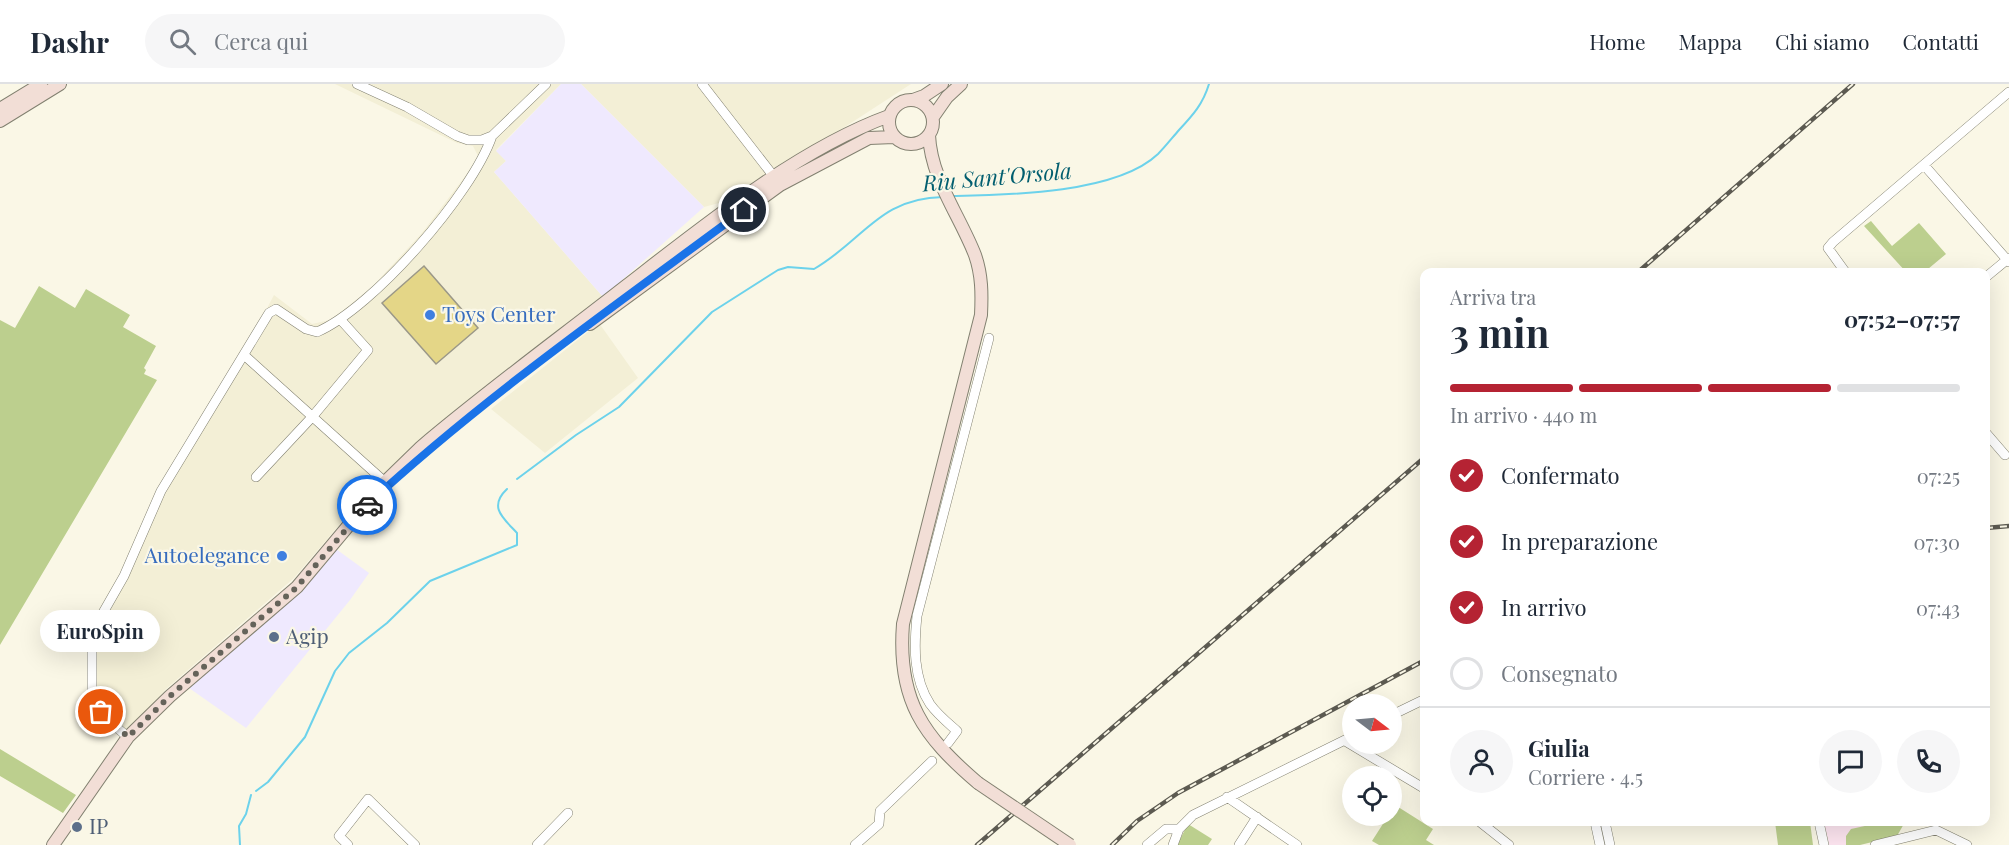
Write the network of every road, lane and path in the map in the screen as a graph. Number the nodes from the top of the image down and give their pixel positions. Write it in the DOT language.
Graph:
graph roads {
  1 [pos="41,84"];
  2 [pos="60,84"];
  3 [pos="357,84"];
  4 [pos="546,84"];
  5 [pos="702,84"];
  6 [pos="942,84"];
  7 [pos="961,84"];
  8 [pos="2009,92"];
  9 [pos="913,100"];
  10 [pos="0,110"];
  11 [pos="890,116"];
  12 [pos="933,117"];
  13 [pos="0,121"];
  14 [pos="929,135"];
  15 [pos="492,136"];
  16 [pos="894,137"];
  17 [pos="908,144"];
  18 [pos="1924,165"];
  19 [pos="934,168"];
  20 [pos="775,178"];
  21 [pos="2008,260"];
  22 [pos="1842,268"];
  23 [pos="1990,274"];
  24 [pos="340,319"];
  25 [pos="989,338"];
  26 [pos="244,355"];
  27 [pos="313,416"];
  28 [pos="1990,438"];
  29 [pos="954,443"];
  30 [pos="2005,455"];
  31 [pos="256,477"];
  32 [pos="385,482"];
  33 [pos="359,513"];
  34 [pos="1420,701"];
  35 [pos="1402,710"];
  36 [pos="128,737"];
  37 [pos="1342,741"];
  38 [pos="948,743"];
  39 [pos="1373,754"];
  40 [pos="932,760"];
  41 [pos="1420,786"];
  42 [pos="1227,796"];
  43 [pos="568,813"];
  44 [pos="1257,817"];
  45 [pos="1485,826"];
  46 [pos="1596,826"];
  47 [pos="1606,826"];
  48 [pos="1820,826"];
  49 [pos="1179,829"];
  50 [pos="1282,841"];
  51 [pos="53,845"];
  52 [pos="348,845"];
  53 [pos="415,845"];
  54 [pos="537,845"];
  55 [pos="855,845"];
  56 [pos="1070,845"];
  57 [pos="1147,845"];
  58 [pos="1173,845"];
  59 [pos="1239,845"];
  60 [pos="1297,845"];
  61 [pos="1509,845"];
  62 [pos="1600,845"];
  63 [pos="1610,845"];
  64 [pos="1824,845"];
  65 [pos="1875,845"];
  66 [pos="1967,845"];
  1 -- 10 [label="main road"];
  2 -- 13 [label="main road"];
  3 -- 15 [label="street"];
  4 -- 15 [label="street"];
  5 -- 20 [label="street"];
  6 -- 9 [label="main road"];
  7 -- 12 [label="main road"];
  8 -- 18 [label="street"];
  9 -- 11 [label="main road"];
  9 -- 12 [label="main road"];
  11 -- 16 [label="main road"];
  11 -- 20 [label="main road"];
  12 -- 14 [label="main road"];
  14 -- 17 [label="main road"];
  14 -- 19 [label="main road"];
  15 -- 24 [label="street"];
  16 -- 17 [label="main road"];
  16 -- 33 [label="main road"];
  17 -- 19 [label="main road"];
  18 -- 21 [label="street"];
  18 -- 22 [label="street"];
  19 -- 29 [label="main road"];
  20 -- 32 [label="main road"];
  21 -- 23 [label="street"];
  24 -- 26 [label="street"];
  24 -- 27 [label="street"];
  25 -- 29 [label="street"];
  26 -- 27 [label="street"];
  26 -- 36 [label="street"];
  27 -- 31 [label="street"];
  27 -- 32 [label="street"];
  28 -- 30 [label="street"];
  29 -- 38 [label="street"];
  29 -- 56 [label="main road, bridge"];
  32 -- 33 [label="main road"];
  33 -- 36 [label="main road"];
  34 -- 35 [label="street"];
  36 -- 51 [label="main road"];
  37 -- 42 [label="street"];
  39 -- 41 [label="street"];
  40 -- 55 [label="street"];
  42 -- 44 [label="street"];
  42 -- 49 [label="street"];
  43 -- 54 [label="street"];
  44 -- 50 [label="street"];
  44 -- 59 [label="street"];
  45 -- 61 [label="street"];
  46 -- 62 [label="street"];
  47 -- 63 [label="street"];
  48 -- 64 [label="street"];
  49 -- 57 [label="street"];
  49 -- 58 [label="street"];
  50 -- 60 [label="street"];
  52 -- 53 [label="street"];
  65 -- 66 [label="street"];
}
